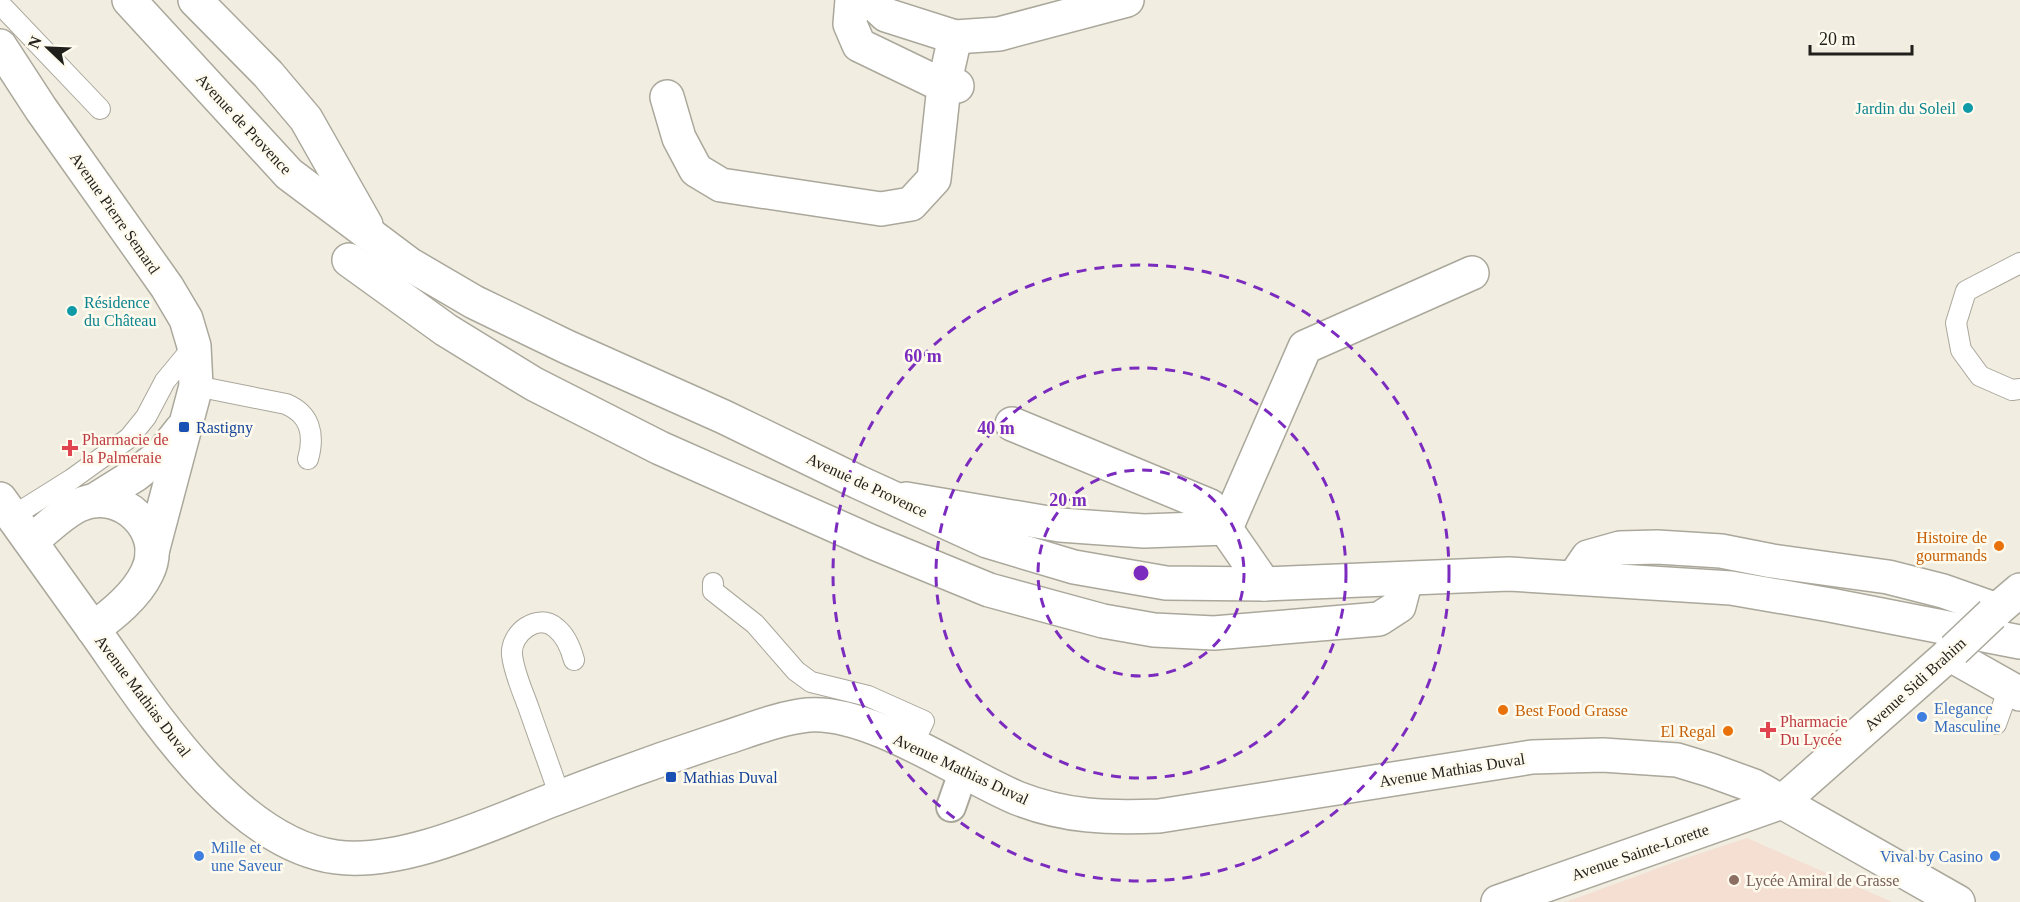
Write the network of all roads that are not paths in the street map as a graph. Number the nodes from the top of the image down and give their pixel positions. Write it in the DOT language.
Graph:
graph roads {
  1 [pos="195,0"];
  2 [pos="852,0"];
  3 [pos="870,0"];
  4 [pos="1126,0"];
  5 [pos="0,4"];
  6 [pos="133,4"];
  7 [pos="956,37"];
  8 [pos="0,46"];
  9 [pos="950,86"];
  10 [pos="667,97"];
  11 [pos="100,109"];
  12 [pos="318,141"];
  13 [pos="371,234"];
  14 [pos="349,260"];
  15 [pos="2020,263"];
  16 [pos="1472,273"];
  17 [pos="194,346"];
  18 [pos="195,386"];
  19 [pos="2020,389"];
  20 [pos="1012,423"];
  21 [pos="184,427"];
  22 [pos="308,459"];
  23 [pos="96,462"];
  24 [pos="106,493"];
  25 [pos="886,495"];
  26 [pos="15,519"];
  27 [pos="1226,528"];
  28 [pos="152,552"];
  29 [pos="1575,576"];
  30 [pos="1406,579"];
  31 [pos="713,583"];
  32 [pos="1264,584"];
  33 [pos="2003,604"];
  34 [pos="93,629"];
  35 [pos="2020,642"];
  36 [pos="1947,656"];
  37 [pos="574,660"];
  38 [pos="2004,685"];
  39 [pos="1996,724"];
  40 [pos="912,746"];
  41 [pos="964,770"];
  42 [pos="560,797"];
  43 [pos="1782,802"];
  44 [pos="951,807"];
  45 [pos="1498,902"];
  46 [pos="1958,902"];
  1 -- 12 [label="street, Avenue de Provence"];
  2 -- 9 [label="street"];
  3 -- 7 [label="street"];
  4 -- 7 [label="street"];
  5 -- 11 [label="lane"];
  6 -- 12 [label="street"];
  6 -- 13 [label="street, Avenue de Provence"];
  7 -- 9 [label="street"];
  8 -- 17 [label="street, Avenue Pierre Semard"];
  9 -- 10 [label="street"];
  12 -- 13 [label="street, Avenue de Provence"];
  13 -- 25 [label="street, Avenue de Provence"];
  14 -- 30 [label="street"];
  15 -- 19 [label="lane"];
  16 -- 27 [label="street"];
  17 -- 18 [label="street, Avenue Pierre Semard"];
  17 -- 23 [label="lane"];
  18 -- 21 [label="street, Avenue Pierre Semard"];
  18 -- 22 [label="lane"];
  20 -- 27 [label="street"];
  21 -- 24 [label="street, Avenue Pierre Semard"];
  21 -- 28 [label="street, Avenue Pierre Semard"];
  23 -- 24 [label="lane"];
  23 -- 26 [label="lane"];
  24 -- 26 [label="street, Avenue Pierre Semard"];
  24 -- 28 [label="street"];
  25 -- 27 [label="street"];
  25 -- 32 [label="street, Avenue de Provence"];
  26 -- 34 [label="street, Avenue Mathias Duval"];
  27 -- 32 [label="street"];
  28 -- 34 [label="street, Avenue Pierre Semard"];
  29 -- 30 [label="street, Avenue de Provence"];
  29 -- 33 [label="street"];
  29 -- 35 [label="street, Avenue de Provence"];
  30 -- 32 [label="street, Avenue de Provence"];
  31 -- 40 [label="lane"];
  33 -- 36 [label="street, Avenue Sidi Brahim, bridge"];
  34 -- 42 [label="street, Avenue Mathias Duval"];
  36 -- 38 [label="street"];
  36 -- 43 [label="street, Avenue Sidi Brahim"];
  37 -- 42 [label="lane"];
  38 -- 39 [label="lane"];
  40 -- 41 [label="street, Avenue Mathias Duval"];
  40 -- 42 [label="street, Avenue Mathias Duval"];
  41 -- 43 [label="street, Avenue Mathias Duval"];
  41 -- 44 [label="street"];
  43 -- 45 [label="street, Avenue Sainte-Lorette"];
  43 -- 46 [label="street, Avenue Mathias Duval"];
}
